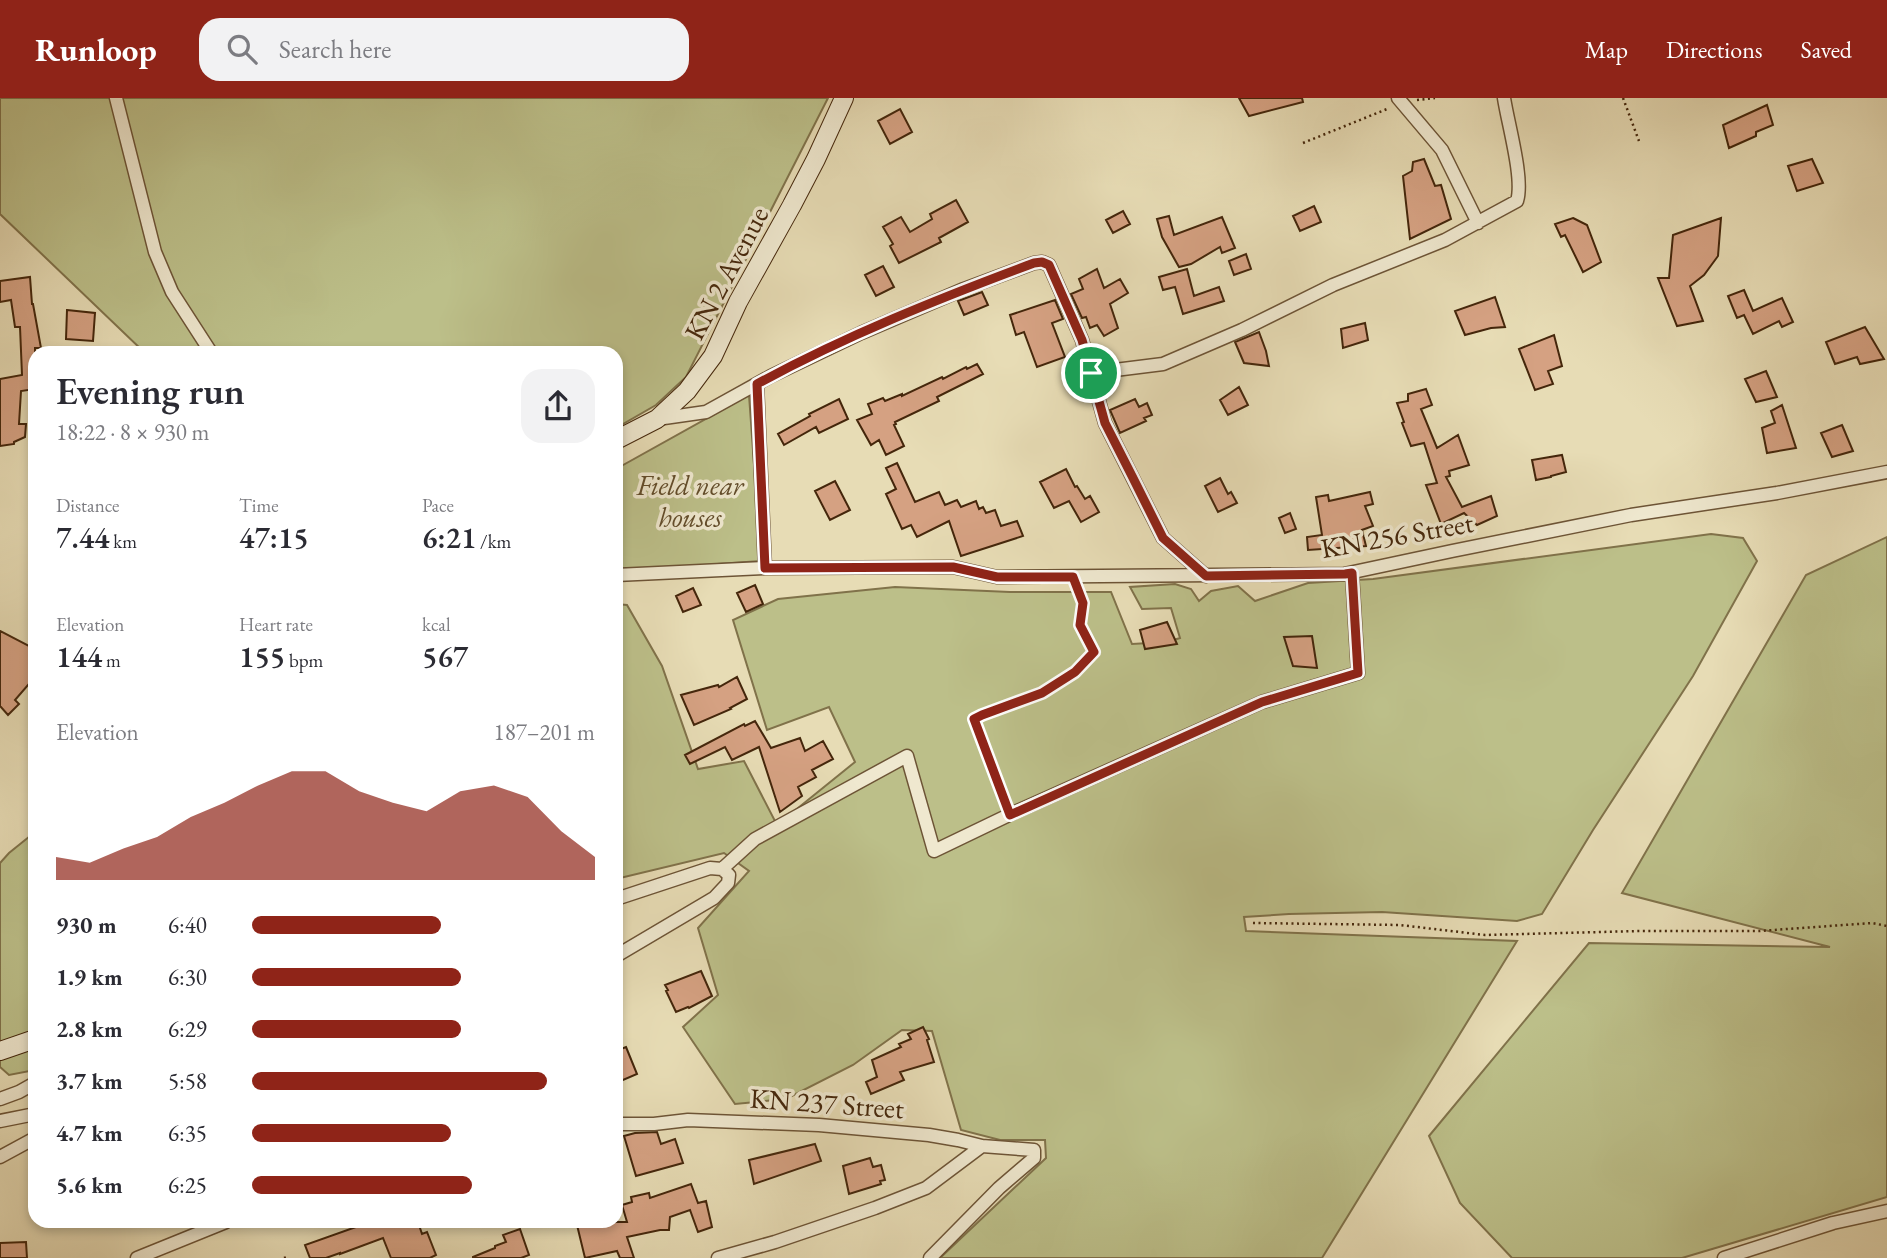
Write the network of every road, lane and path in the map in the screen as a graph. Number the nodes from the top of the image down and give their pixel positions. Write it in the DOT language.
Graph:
graph roads {
  1 [pos="116,98"];
  2 [pos="844,98"];
  3 [pos="1435,98"];
  4 [pos="1504,98"];
  5 [pos="1623,98"];
  6 [pos="1400,100"];
  7 [pos="1639,141"];
  8 [pos="1303,143"];
  9 [pos="1478,223"];
  10 [pos="207,346"];
  11 [pos="1091,373"];
  12 [pos="757,384"];
  13 [pos="657,419"];
  14 [pos="623,436"];
  15 [pos="1887,472"];
  16 [pos="765,568"];
  17 [pos="1352,573"];
  18 [pos="623,575"];
  19 [pos="1206,576"];
  20 [pos="1073,577"];
  21 [pos="1010,815"];
  22 [pos="722,869"];
  23 [pos="623,897"];
  24 [pos="1253,923"];
  25 [pos="1887,926"];
  26 [pos="623,952"];
  27 [pos="28,1041"];
  28 [pos="0,1051"];
  29 [pos="28,1087"];
  30 [pos="0,1099"];
  31 [pos="28,1115"];
  32 [pos="0,1121"];
  33 [pos="623,1124"];
  34 [pos="28,1142"];
  35 [pos="982,1146"];
  36 [pos="0,1157"];
  37 [pos="1887,1211"];
  38 [pos="211,1228"];
  39 [pos="137,1258"];
  40 [pos="718,1258"];
  41 [pos="930,1258"];
  42 [pos="1724,1258"];
  1 -- 10 [label="street"];
  2 -- 13 [label="main road, KN 2 Avenue"];
  3 -- 6 [label="path"];
  4 -- 9 [label="street"];
  5 -- 7 [label="path"];
  6 -- 8 [label="path"];
  6 -- 9 [label="street"];
  9 -- 11 [label="street"];
  11 -- 12 [label="street"];
  11 -- 19 [label="street"];
  12 -- 13 [label="street"];
  12 -- 16 [label="street"];
  13 -- 14 [label="main road, KN 2 Avenue"];
  15 -- 17 [label="street, KN 256 Street"];
  16 -- 18 [label="street, KN 256 Street"];
  16 -- 20 [label="street, KN 256 Street"];
  17 -- 19 [label="street, KN 256 Street"];
  17 -- 21 [label="street"];
  19 -- 20 [label="street, KN 256 Street"];
  20 -- 21 [label="path"];
  21 -- 22 [label="street"];
  22 -- 23 [label="street"];
  22 -- 26 [label="street"];
  24 -- 25 [label="path"];
  27 -- 28 [label="main road"];
  29 -- 30 [label="street"];
  31 -- 32 [label="street"];
  33 -- 35 [label="street, KN 237 Street"];
  34 -- 36 [label="street"];
  35 -- 40 [label="street"];
  35 -- 41 [label="street, KN 237 Street"];
  37 -- 42 [label="street"];
  38 -- 39 [label="street"];
}
